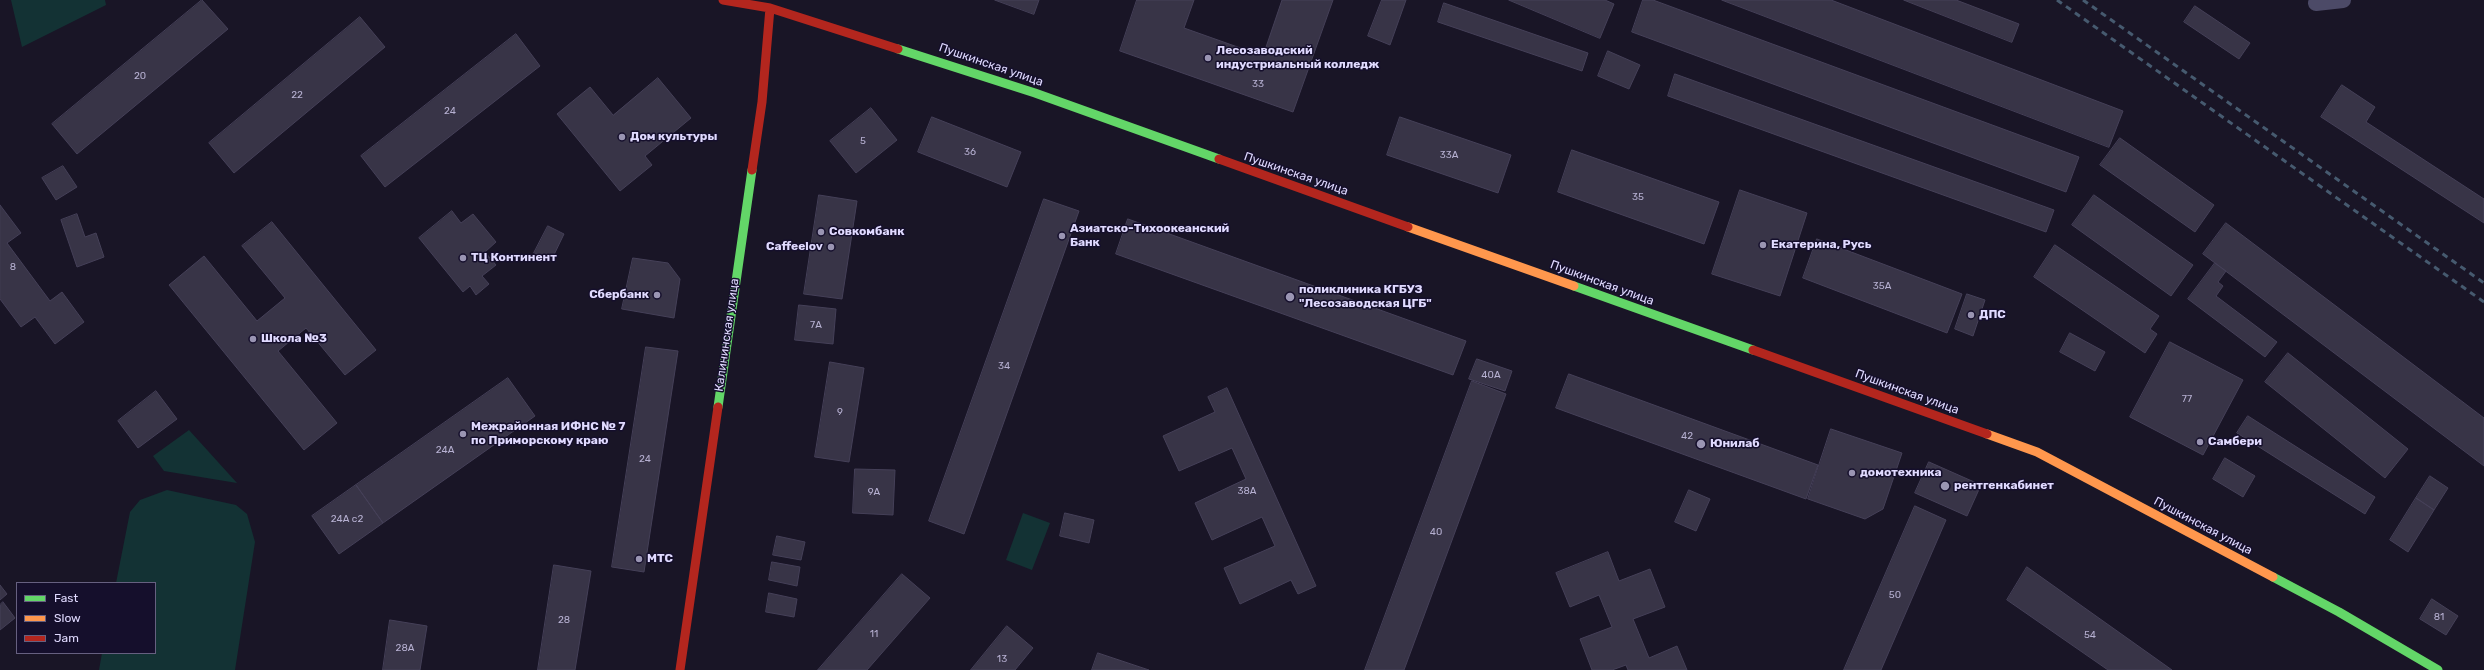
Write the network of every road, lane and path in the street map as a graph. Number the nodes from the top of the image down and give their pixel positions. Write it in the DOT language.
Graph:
graph roads {
  1 [pos="724,0"];
  2 [pos="2343,0"];
  3 [pos="2316,3"];
  4 [pos="770,4"];
  5 [pos="680,670"];
  6 [pos="2438,670"];
  1 -- 4 [label="main road, Пушкинская улица"];
  2 -- 3 [label="street"];
  4 -- 5 [label="main road, Калининская улица"];
  4 -- 6 [label="main road, Пушкинская улица"];
}
